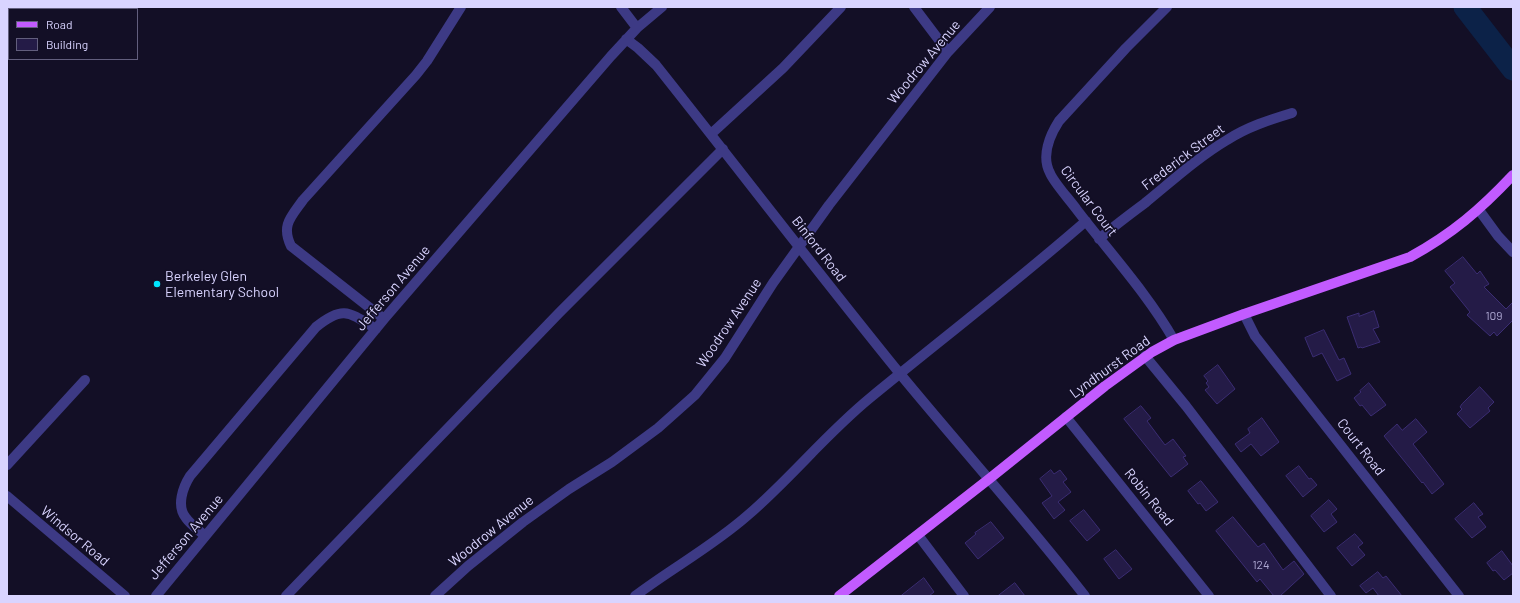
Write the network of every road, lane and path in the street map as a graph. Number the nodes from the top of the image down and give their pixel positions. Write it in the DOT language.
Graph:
graph roads {
  1 [pos="462,7"];
  2 [pos="621,7"];
  3 [pos="662,7"];
  4 [pos="841,7"];
  5 [pos="914,7"];
  6 [pos="990,7"];
  7 [pos="1167,7"];
  8 [pos="637,28"];
  9 [pos="626,39"];
  10 [pos="948,52"];
  11 [pos="1292,113"];
  12 [pos="711,134"];
  13 [pos="723,149"];
  14 [pos="1510,178"];
  15 [pos="1479,210"];
  16 [pos="1086,221"];
  17 [pos="1099,239"];
  18 [pos="799,246"];
  19 [pos="1513,252"];
  20 [pos="1244,314"];
  21 [pos="384,319"];
  22 [pos="376,329"];
  23 [pos="1174,340"];
  24 [pos="1145,356"];
  25 [pos="901,374"];
  26 [pos="85,380"];
  27 [pos="1066,417"];
  28 [pos="7,465"];
  29 [pos="989,479"];
  30 [pos="7,496"];
  31 [pos="918,535"];
  32 [pos="205,536"];
  33 [pos="1457,595"];
  34 [pos="125,596"];
  35 [pos="156,596"];
  36 [pos="286,596"];
  37 [pos="435,596"];
  38 [pos="635,596"];
  39 [pos="839,596"];
  40 [pos="964,596"];
  41 [pos="1085,596"];
  42 [pos="1209,596"];
  43 [pos="1331,596"];
  1 -- 21 [label="street"];
  2 -- 8 [label="street"];
  3 -- 8 [label="street, Jefferson Avenue"];
  4 -- 12 [label="street"];
  5 -- 10 [label="street"];
  6 -- 10 [label="street, Woodrow Avenue"];
  7 -- 16 [label="street, Circular Court"];
  8 -- 9 [label="street, Jefferson Avenue"];
  9 -- 12 [label="street, Binford Road"];
  9 -- 21 [label="street, Jefferson Avenue"];
  10 -- 18 [label="street, Woodrow Avenue"];
  11 -- 17 [label="street, Frederick Street"];
  12 -- 13 [label="street, Binford Road"];
  13 -- 18 [label="street, Binford Road"];
  13 -- 36 [label="street"];
  14 -- 15 [label="main road, Lyndhurst Road"];
  15 -- 19 [label="street"];
  15 -- 20 [label="main road, Lyndhurst Road"];
  16 -- 17 [label="street, Circular Court"];
  16 -- 25 [label="street"];
  17 -- 23 [label="street, Circular Court"];
  18 -- 25 [label="street, Binford Road"];
  18 -- 37 [label="street, Woodrow Avenue"];
  20 -- 23 [label="main road, Lyndhurst Road"];
  20 -- 33 [label="street, Court Road"];
  21 -- 22 [label="street, Jefferson Avenue"];
  22 -- 32 [label="street, Jefferson Avenue"];
  22 -- 32 [label="street"];
  23 -- 24 [label="main road, Lyndhurst Road"];
  24 -- 27 [label="main road, Lyndhurst Road"];
  24 -- 43 [label="street"];
  25 -- 29 [label="street, Binford Road"];
  25 -- 38 [label="street"];
  26 -- 28 [label="street"];
  27 -- 29 [label="main road, Lyndhurst Road"];
  27 -- 42 [label="street, Robin Road"];
  29 -- 31 [label="main road, Lyndhurst Road"];
  29 -- 41 [label="street, Binford Road"];
  30 -- 34 [label="street, Windsor Road"];
  31 -- 39 [label="main road, Lyndhurst Road"];
  31 -- 40 [label="street"];
  32 -- 35 [label="street, Jefferson Avenue"];
}
